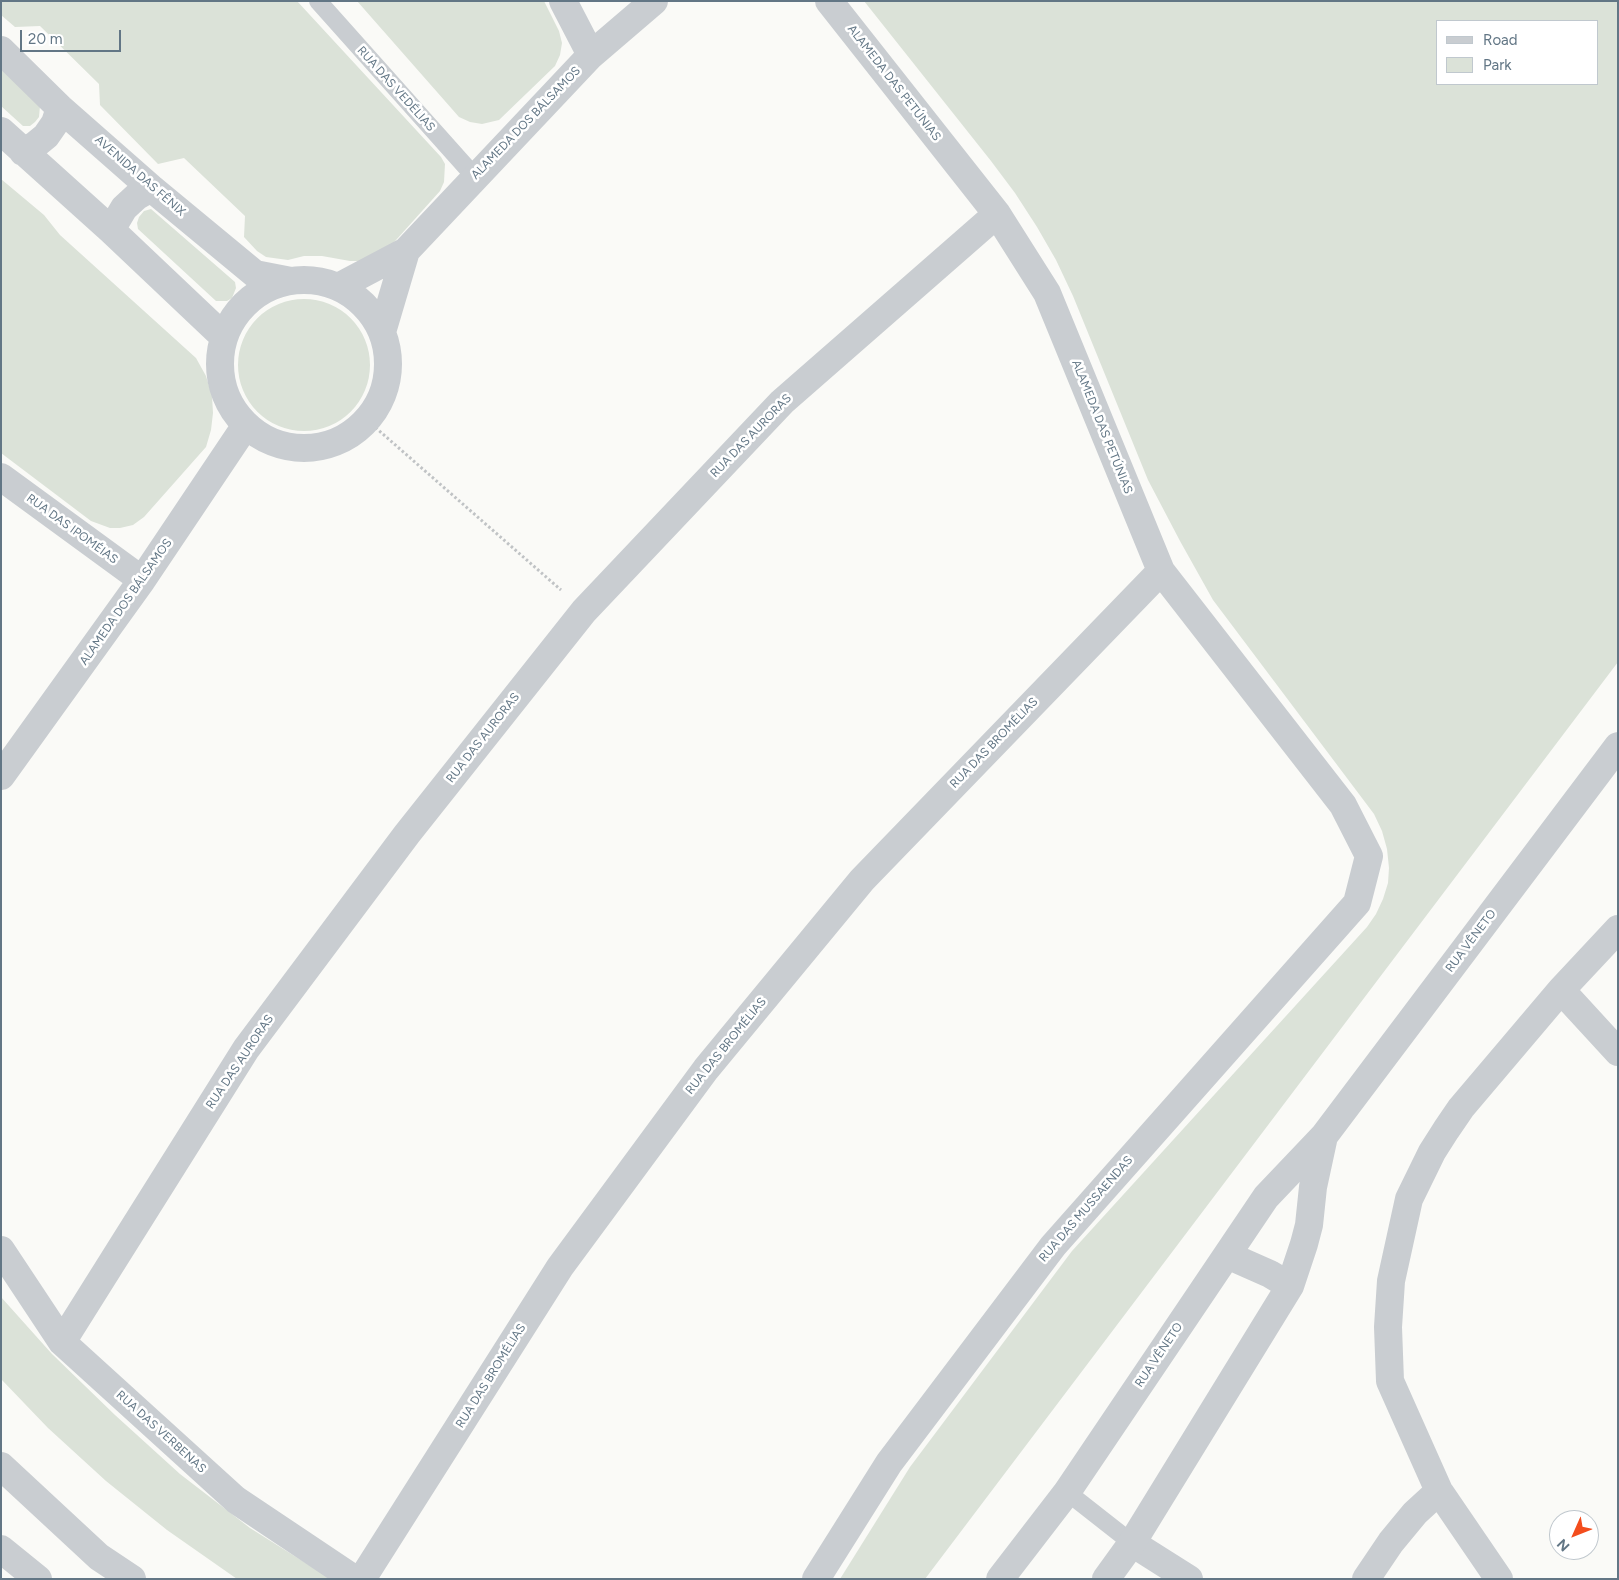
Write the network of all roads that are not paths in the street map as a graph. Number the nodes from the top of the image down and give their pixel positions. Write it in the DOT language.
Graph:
graph roads {
  1 [pos="318,1"];
  2 [pos="563,1"];
  3 [pos="654,1"];
  4 [pos="829,1"];
  5 [pos="1,50"];
  6 [pos="591,55"];
  7 [pos="60,108"];
  8 [pos="1,131"];
  9 [pos="23,152"];
  10 [pos="475,177"];
  11 [pos="152,188"];
  12 [pos="997,214"];
  13 [pos="111,230"];
  14 [pos="406,251"];
  15 [pos="291,281"];
  16 [pos="338,287"];
  17 [pos="382,332"];
  18 [pos="224,337"];
  19 [pos="246,425"];
  20 [pos="1,477"];
  21 [pos="1161,571"];
  22 [pos="142,580"];
  23 [pos="1618,746"];
  24 [pos="1,776"];
  25 [pos="1370,856"];
  26 [pos="1618,929"];
  27 [pos="1561,990"];
  28 [pos="1618,1052"];
  29 [pos="1324,1136"];
  30 [pos="1,1250"];
  31 [pos="1227,1255"];
  32 [pos="1290,1286"];
  33 [pos="62,1342"];
  34 [pos="1,1466"];
  35 [pos="1439,1491"];
  36 [pos="1067,1492"];
  37 [pos="1132,1543"];
  38 [pos="1,1549"];
  39 [pos="38,1579"];
  40 [pos="132,1579"];
  41 [pos="354,1579"];
  42 [pos="362,1579"];
  43 [pos="816,1579"];
  44 [pos="1000,1579"];
  45 [pos="1106,1579"];
  46 [pos="1189,1579"];
  47 [pos="1366,1579"];
  48 [pos="1499,1579"];
  1 -- 10 [label="lane, RUA DAS VEDÉLIAS"];
  2 -- 6 [label="street"];
  3 -- 6 [label="street, ALAMEDA DOS BÁLSAMOS"];
  4 -- 12 [label="street, ALAMEDA DAS PETÚNIAS"];
  5 -- 7 [label="street, AVENIDA DAS FÊNIX"];
  6 -- 10 [label="street, ALAMEDA DOS BÁLSAMOS"];
  7 -- 9 [label="street"];
  7 -- 11 [label="street, AVENIDA DAS FÊNIX"];
  8 -- 9 [label="street"];
  9 -- 13 [label="street"];
  10 -- 14 [label="street, ALAMEDA DOS BÁLSAMOS"];
  11 -- 13 [label="street"];
  11 -- 15 [label="street, AVENIDA DAS FÊNIX"];
  12 -- 21 [label="street, ALAMEDA DAS PETÚNIAS"];
  12 -- 33 [label="street, RUA DAS AURORAS"];
  13 -- 18 [label="street"];
  14 -- 16 [label="street, ALAMEDA DOS BÁLSAMOS"];
  14 -- 17 [label="street, ALAMEDA DOS BÁLSAMOS"];
  15 -- 16 [label="street"];
  15 -- 18 [label="street"];
  16 -- 17 [label="street"];
  17 -- 19 [label="street"];
  18 -- 19 [label="street"];
  19 -- 22 [label="street, ALAMEDA DOS BÁLSAMOS"];
  20 -- 22 [label="street, RUA DAS IPOMÉIAS"];
  21 -- 25 [label="street, ALAMEDA DAS PETÚNIAS"];
  21 -- 42 [label="street, RUA DAS BROMÉLIAS"];
  22 -- 24 [label="street, ALAMEDA DOS BÁLSAMOS"];
  23 -- 29 [label="street, RUA VÊNETO"];
  25 -- 43 [label="street, RUA DAS MUSSAENDAS"];
  26 -- 27 [label="street"];
  27 -- 28 [label="street"];
  27 -- 35 [label="street"];
  29 -- 31 [label="street, RUA VÊNETO"];
  29 -- 32 [label="street, RUA VÊNETO"];
  30 -- 33 [label="street, RUA DAS VERBENAS"];
  31 -- 32 [label="street"];
  31 -- 36 [label="street, RUA VÊNETO"];
  32 -- 37 [label="street, RUA VÊNETO"];
  33 -- 41 [label="street, RUA DAS VERBENAS"];
  34 -- 40 [label="street"];
  35 -- 47 [label="street"];
  35 -- 48 [label="street"];
  36 -- 37 [label="lane"];
  36 -- 44 [label="street, RUA VÊNETO"];
  37 -- 45 [label="street, RUA VÊNETO"];
  37 -- 46 [label="street"];
  38 -- 39 [label="street"];
}
